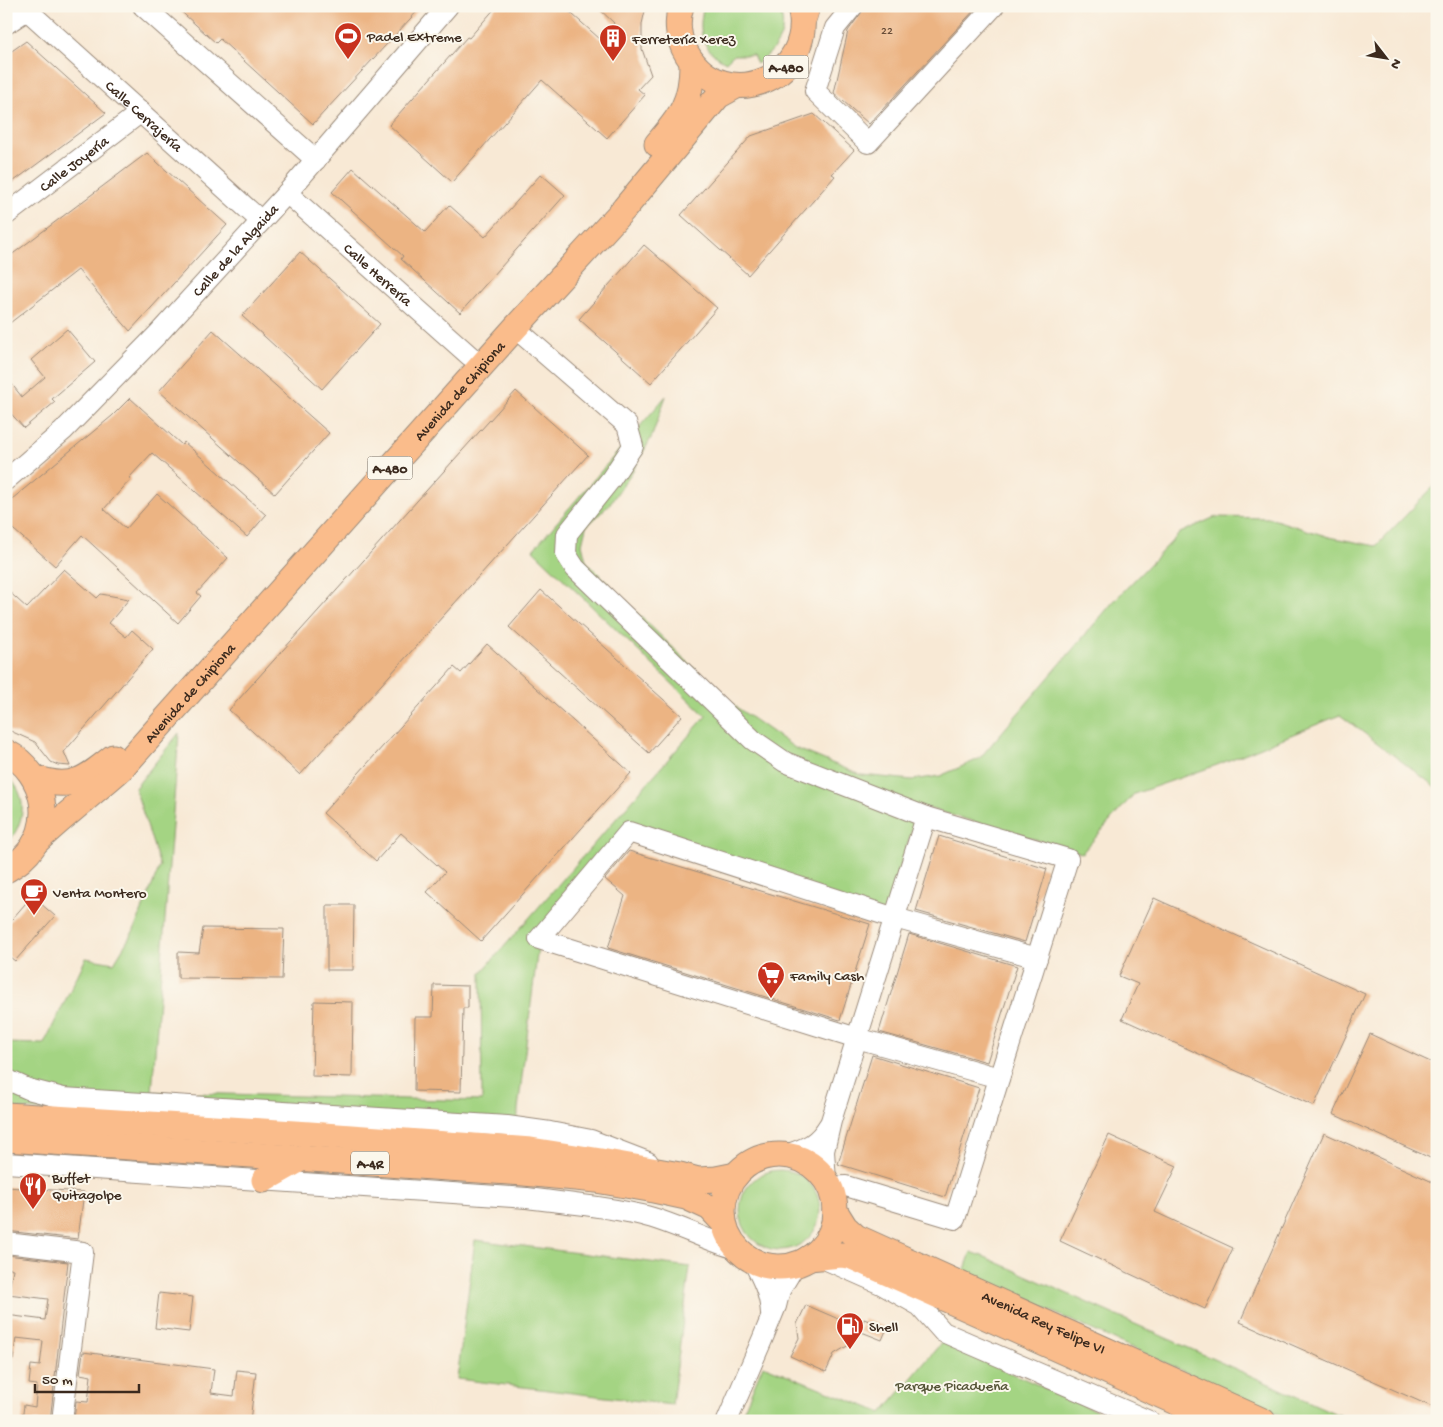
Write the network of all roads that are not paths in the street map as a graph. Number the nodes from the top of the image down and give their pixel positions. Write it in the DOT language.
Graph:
graph roads {
  1 [pos="142,6"];
  2 [pos="448,6"];
  3 [pos="681,6"];
  4 [pos="853,6"];
  5 [pos="994,6"];
  6 [pos="30,8"];
  7 [pos="803,10"];
  8 [pos="6,24"];
  9 [pos="692,64"];
  10 [pos="736,86"];
  11 [pos="141,112"];
  12 [pos="316,160"];
  13 [pos="286,194"];
  14 [pos="6,215"];
  15 [pos="262,221"];
  16 [pos="515,328"];
  17 [pos="470,356"];
  18 [pos="6,480"];
  19 [pos="6,752"];
  20 [pos="36,778"];
  21 [pos="926,817"];
  22 [pos="35,843"];
  23 [pos="6,870"];
  24 [pos="895,918"];
  25 [pos="1037,958"];
  26 [pos="857,1038"];
  27 [pos="999,1078"];
  28 [pos="6,1079"];
  29 [pos="6,1115"];
  30 [pos="831,1121"];
  31 [pos="6,1139"];
  32 [pos="786,1155"];
  33 [pos="301,1159"];
  34 [pos="6,1163"];
  35 [pos="680,1175"];
  36 [pos="736,1175"];
  37 [pos="264,1180"];
  38 [pos="828,1184"];
  39 [pos="835,1211"];
  40 [pos="723,1222"];
  41 [pos="6,1243"];
  42 [pos="745,1255"];
  43 [pos="808,1260"];
  44 [pos="770,1320"];
  45 [pos="62,1421"];
  46 [pos="727,1421"];
  47 [pos="1149,1421"];
  48 [pos="1218,1421"];
  49 [pos="1263,1421"];
  1 -- 12 [label="street"];
  2 -- 12 [label="street, Calle de la Algaida"];
  3 -- 9 [label="main road, A-480"];
  4 -- 5 [label="street"];
  6 -- 8 [label="street"];
  6 -- 11 [label="street, Calle Cerrajería"];
  7 -- 10 [label="main road, A-480"];
  9 -- 10 [label="main road, A-480"];
  9 -- 17 [label="main road, Avenida de Chipiona / A-480"];
  10 -- 16 [label="main road, Avenida de Chipiona / A-480"];
  11 -- 14 [label="street, Calle Joyería"];
  11 -- 15 [label="street, Calle Cerrajería"];
  12 -- 13 [label="street, Calle de la Algaida"];
  13 -- 15 [label="street, Calle de la Algaida"];
  13 -- 17 [label="street, Calle Herrería"];
  15 -- 18 [label="street, Calle de la Algaida"];
  16 -- 21 [label="street"];
  16 -- 22 [label="main road, Avenida de Chipiona / A-480"];
  17 -- 20 [label="main road, Avenida de Chipiona / A-480"];
  19 -- 20 [label="main road"];
  20 -- 22 [label="main road"];
  21 -- 24 [label="street"];
  21 -- 25 [label="street"];
  22 -- 23 [label="main road, Avenida de Chipiona"];
  24 -- 25 [label="street"];
  24 -- 26 [label="street"];
  24 -- 26 [label="street"];
  25 -- 27 [label="street"];
  26 -- 27 [label="street"];
  26 -- 30 [label="street"];
  27 -- 38 [label="street"];
  28 -- 35 [label="street"];
  29 -- 35 [label="main road, A-4R"];
  30 -- 32 [label="street"];
  30 -- 38 [label="street"];
  31 -- 33 [label="main road, A-4R"];
  32 -- 36 [label="main road"];
  32 -- 38 [label="main road"];
  33 -- 37 [label="main road"];
  33 -- 40 [label="main road, A-4R"];
  34 -- 37 [label="street"];
  35 -- 36 [label="main road, A-4R"];
  36 -- 40 [label="main road"];
  37 -- 42 [label="street"];
  38 -- 39 [label="main road"];
  39 -- 43 [label="main road"];
  39 -- 49 [label="main road, Avenida Rey Felipe VI"];
  40 -- 42 [label="main road"];
  41 -- 45 [label="street"];
  42 -- 43 [label="main road"];
  42 -- 44 [label="street"];
  43 -- 44 [label="street"];
  43 -- 47 [label="street"];
  43 -- 48 [label="main road, Avenida Rey Felipe VI"];
  44 -- 46 [label="street"];
}
